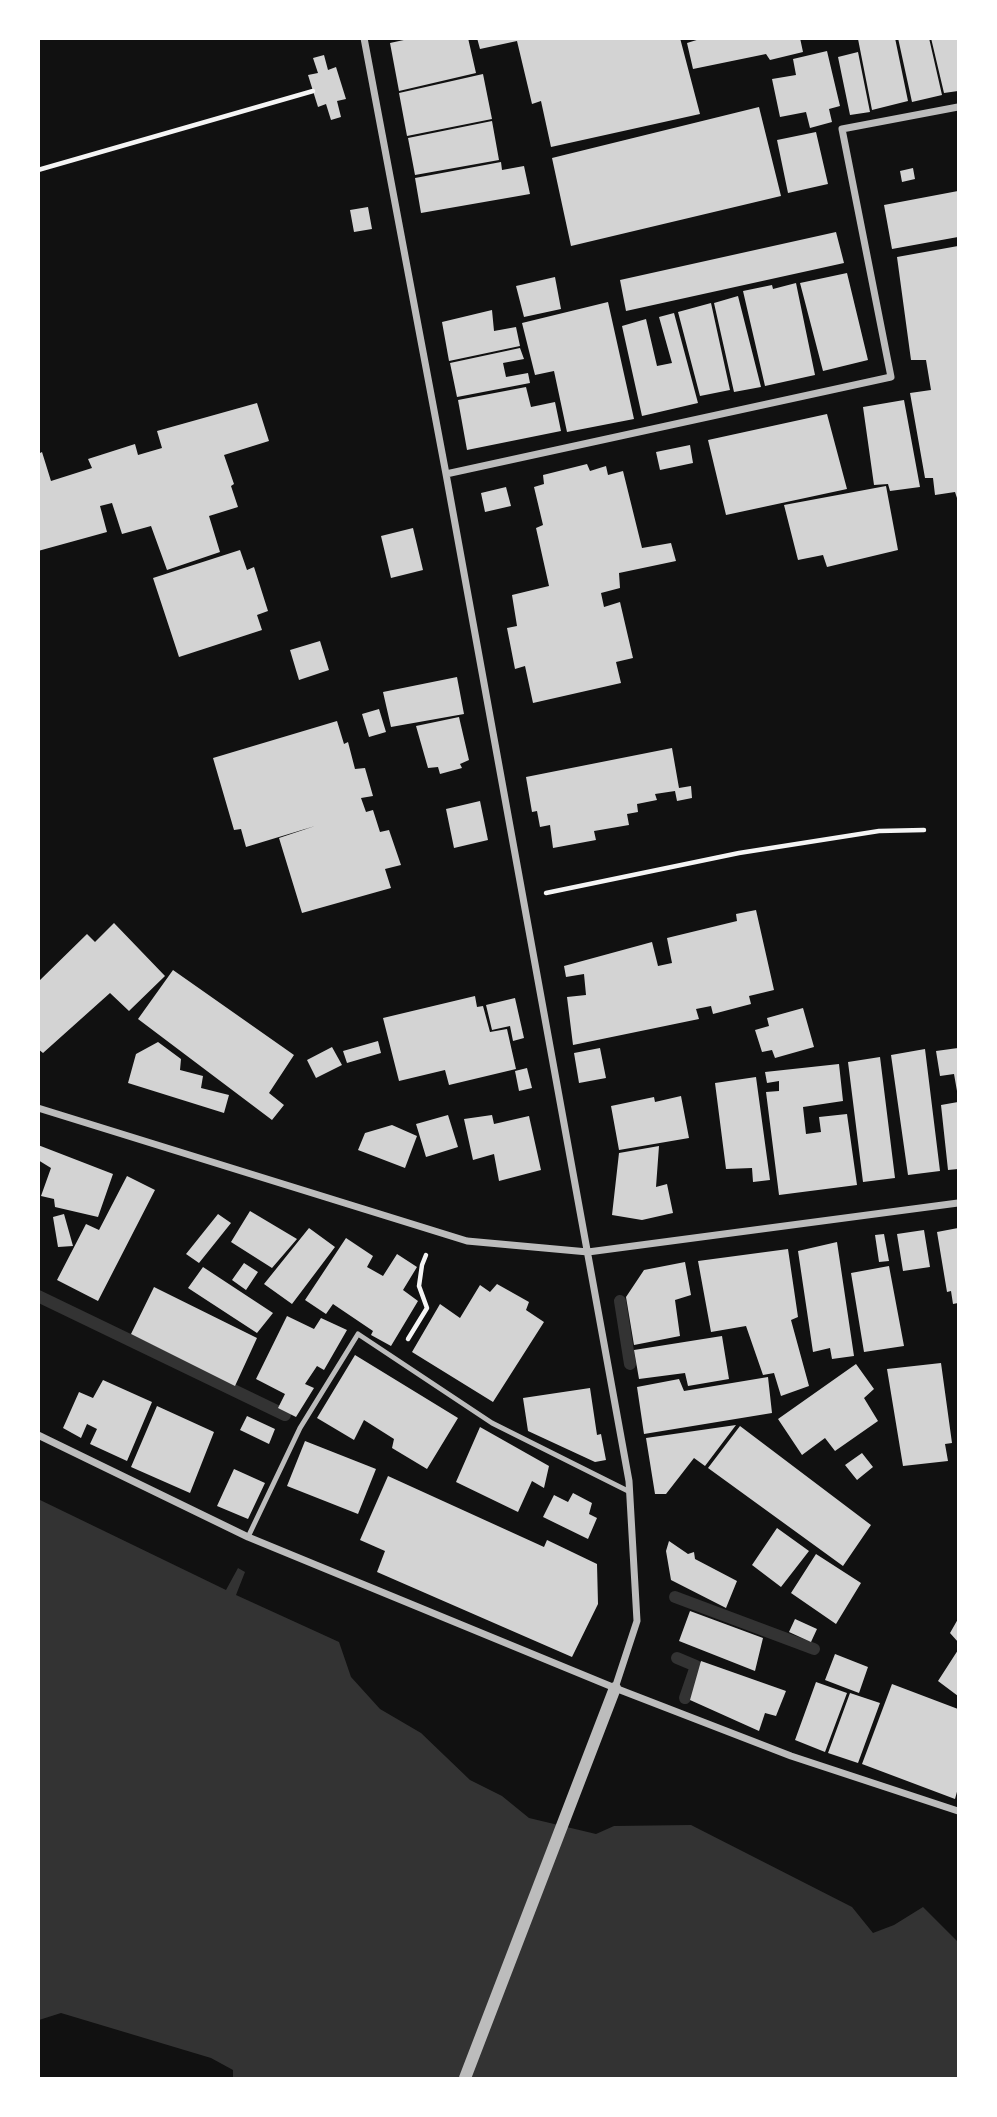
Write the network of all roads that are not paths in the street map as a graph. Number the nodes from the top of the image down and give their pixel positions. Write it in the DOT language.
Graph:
graph roads {
  1 [pos="364,38"];
  2 [pos="958,107"];
  3 [pos="446,474"];
  4 [pos="38,1108"];
  5 [pos="958,1203"];
  6 [pos="588,1252"];
  7 [pos="38,1435"];
  8 [pos="630,1492"];
  9 [pos="248,1537"];
  10 [pos="615,1688"];
  11 [pos="958,1811"];
  12 [pos="465,2078"];
  1 -- 3 [label="street"];
  2 -- 3 [label="street"];
  3 -- 6 [label="street"];
  4 -- 6 [label="street"];
  5 -- 6 [label="street"];
  6 -- 8 [label="street"];
  7 -- 9 [label="street"];
  8 -- 9 [label="lane"];
  8 -- 10 [label="street"];
  9 -- 10 [label="street"];
  10 -- 11 [label="street"];
  10 -- 12 [label="street"];
}
